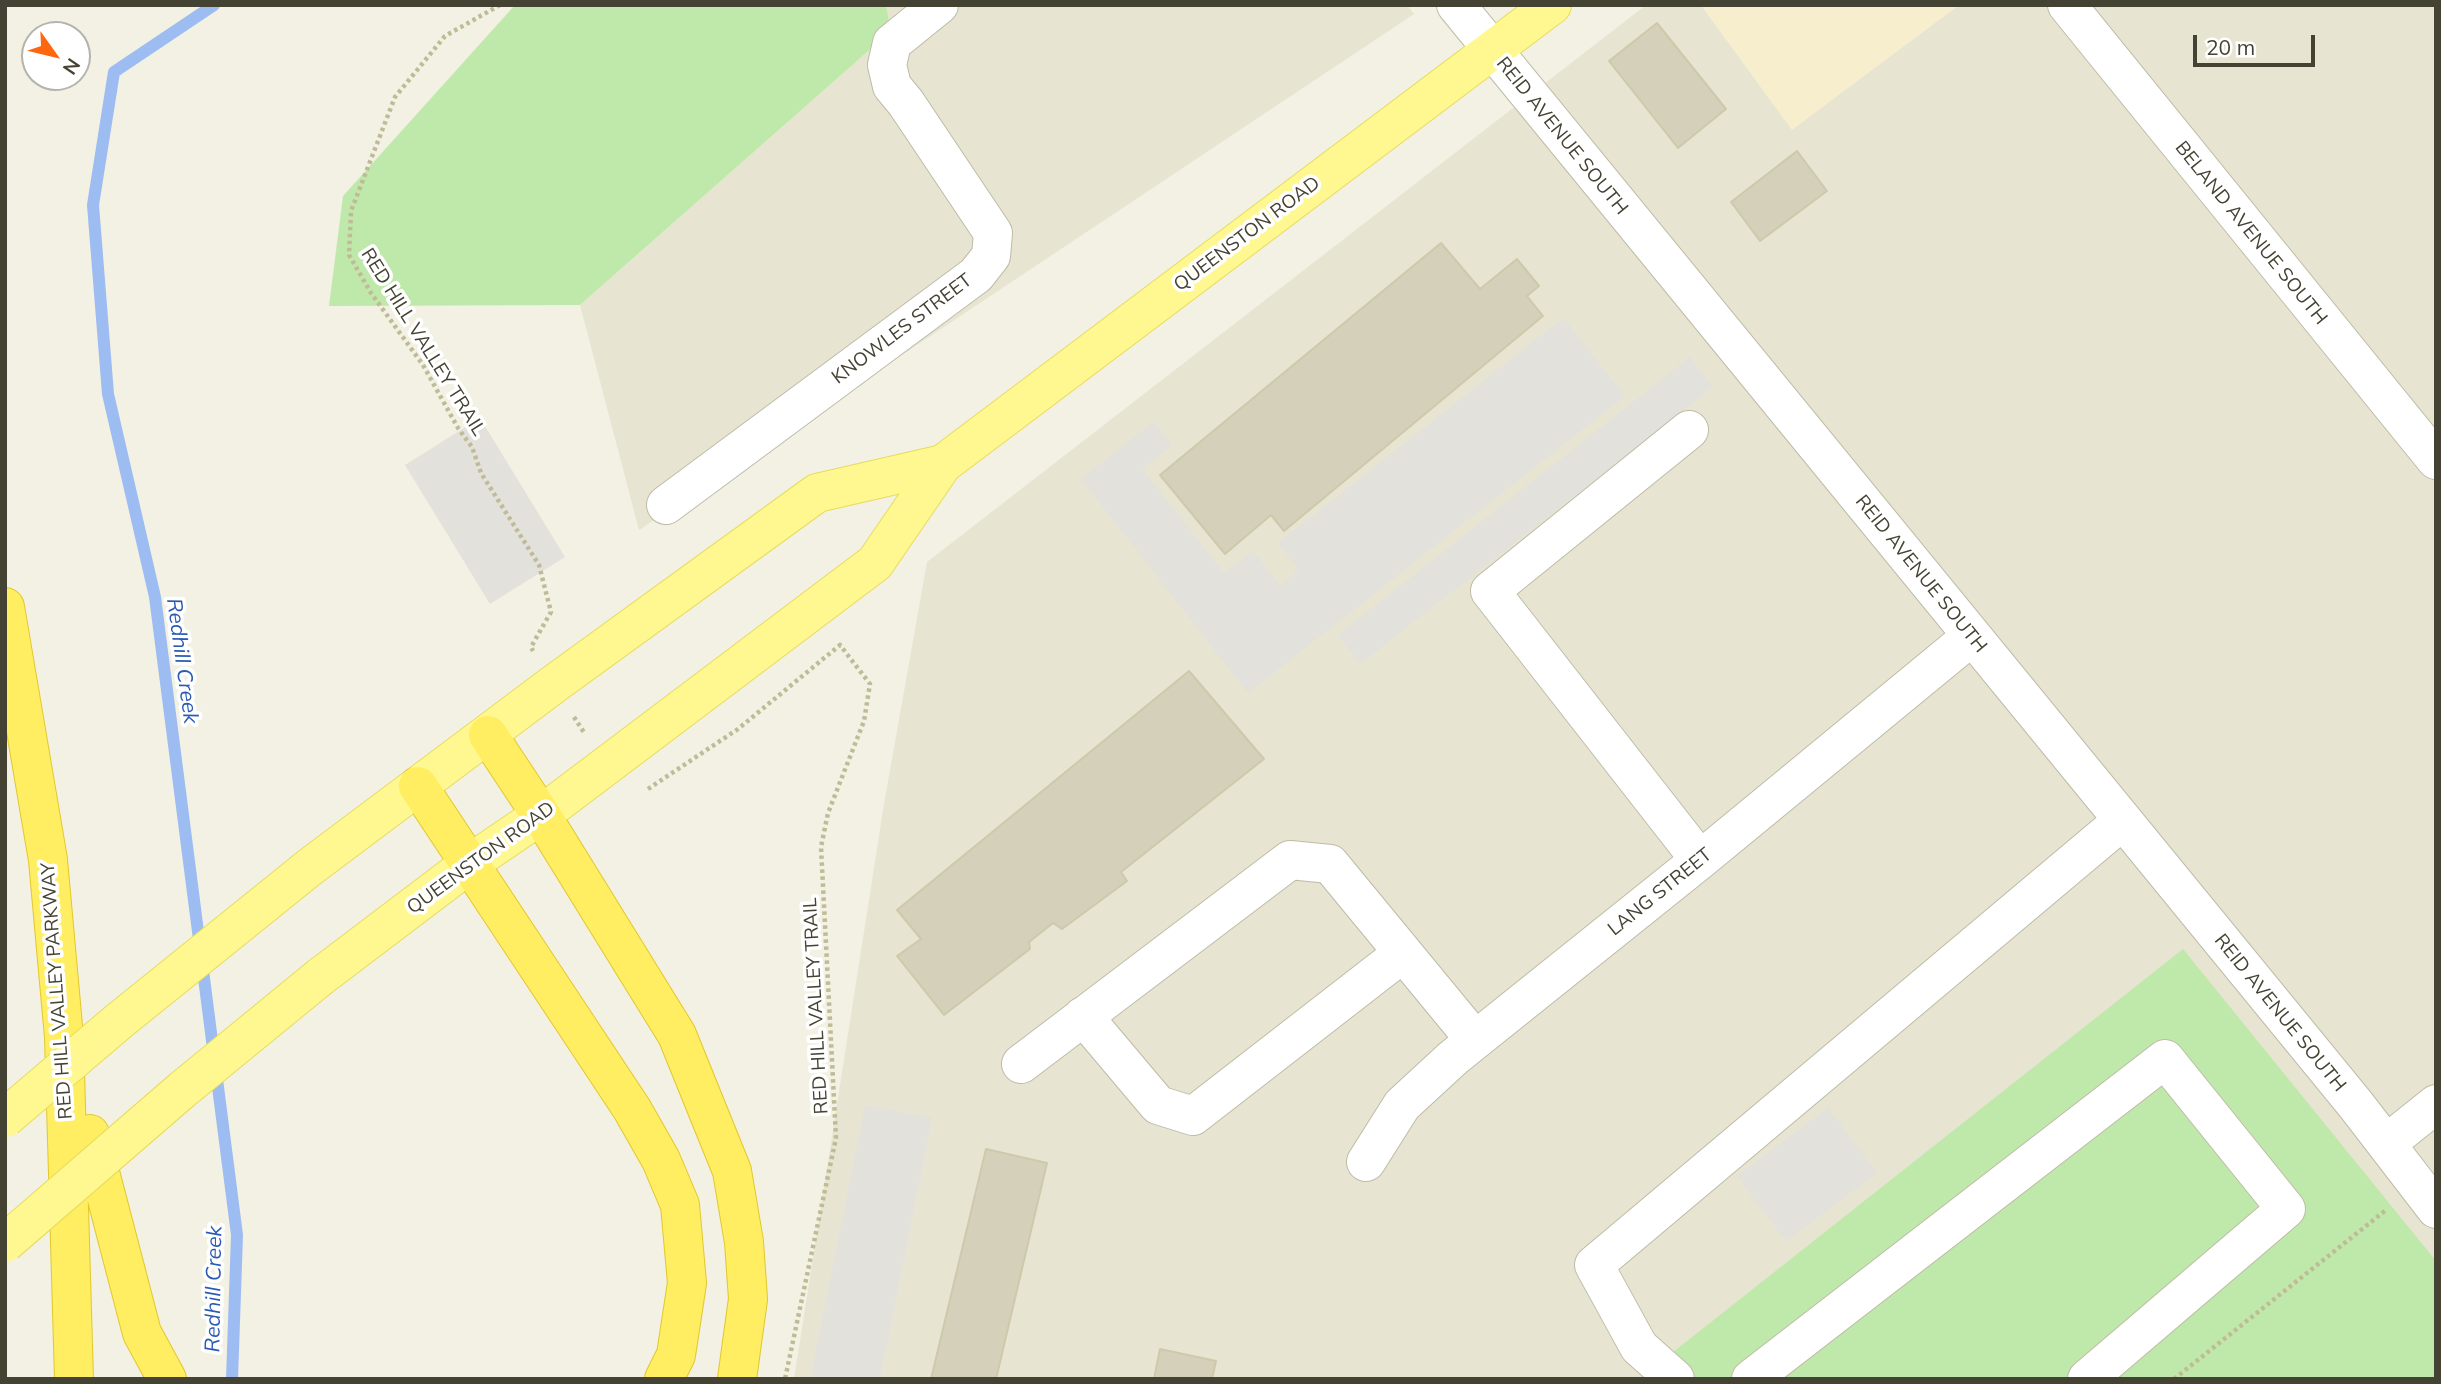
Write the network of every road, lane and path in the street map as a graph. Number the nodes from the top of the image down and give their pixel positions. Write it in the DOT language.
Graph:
graph roads {
  1 [pos="500,5"];
  2 [pos="939,5"];
  3 [pos="1456,5"];
  4 [pos="1552,5"];
  5 [pos="2067,5"];
  6 [pos="1491,50"];
  7 [pos="1689,430"];
  8 [pos="2436,460"];
  9 [pos="943,464"];
  10 [pos="666,505"];
  11 [pos="539,565"];
  12 [pos="5,607"];
  13 [pos="1972,636"];
  14 [pos="840,645"];
  15 [pos="488,735"];
  16 [pos="418,786"];
  17 [pos="541,815"];
  18 [pos="2122,821"];
  19 [pos="1700,860"];
  20 [pos="469,864"];
  21 [pos="1403,953"];
  22 [pos="1083,1016"];
  23 [pos="64,1037"];
  24 [pos="1475,1040"];
  25 [pos="1021,1064"];
  26 [pos="2436,1104"];
  27 [pos="5,1118"];
  28 [pos="2386,1144"];
  29 [pos="1366,1162"];
  30 [pos="2427,1197"];
  31 [pos="5,1243"];
  32 [pos="74,1379"];
  33 [pos="167,1379"];
  34 [pos="664,1379"];
  35 [pos="737,1379"];
  36 [pos="785,1379"];
  37 [pos="1675,1379"];
  38 [pos="1751,1379"];
  39 [pos="2087,1379"];
  40 [pos="2174,1379"];
  1 -- 11 [label="path, RED HILL VALLEY TRAIL"];
  2 -- 10 [label="street, KNOWLES STREET"];
  3 -- 6 [label="street, REID AVENUE SOUTH"];
  4 -- 6 [label="main road, QUEENSTON ROAD"];
  5 -- 8 [label="street, BELAND AVENUE SOUTH"];
  6 -- 9 [label="main road, QUEENSTON ROAD"];
  6 -- 13 [label="street, REID AVENUE SOUTH"];
  7 -- 19 [label="street"];
  9 -- 15 [label="main road, QUEENSTON ROAD"];
  9 -- 17 [label="main road, QUEENSTON ROAD"];
  12 -- 23 [label="highway, RED HILL VALLEY PARKWAY"];
  13 -- 18 [label="street, REID AVENUE SOUTH"];
  13 -- 19 [label="street, LANG STREET"];
  14 -- 36 [label="path, RED HILL VALLEY TRAIL"];
  15 -- 16 [label="main road, QUEENSTON ROAD"];
  15 -- 17 [label="highway"];
  16 -- 20 [label="highway"];
  16 -- 27 [label="main road, QUEENSTON ROAD, bridge"];
  17 -- 20 [label="main road, QUEENSTON ROAD"];
  17 -- 35 [label="highway"];
  18 -- 28 [label="street, REID AVENUE SOUTH"];
  18 -- 37 [label="street"];
  19 -- 24 [label="street, LANG STREET"];
  20 -- 31 [label="main road, QUEENSTON ROAD, bridge"];
  20 -- 34 [label="highway"];
  21 -- 22 [label="street"];
  21 -- 22 [label="street"];
  21 -- 24 [label="street"];
  22 -- 25 [label="street"];
  23 -- 32 [label="highway, RED HILL VALLEY PARKWAY"];
  23 -- 33 [label="highway"];
  24 -- 29 [label="street, LANG STREET"];
  26 -- 28 [label="street"];
  28 -- 30 [label="street, REID AVENUE SOUTH"];
  30 -- 40 [label="path"];
  38 -- 39 [label="street"];
}
